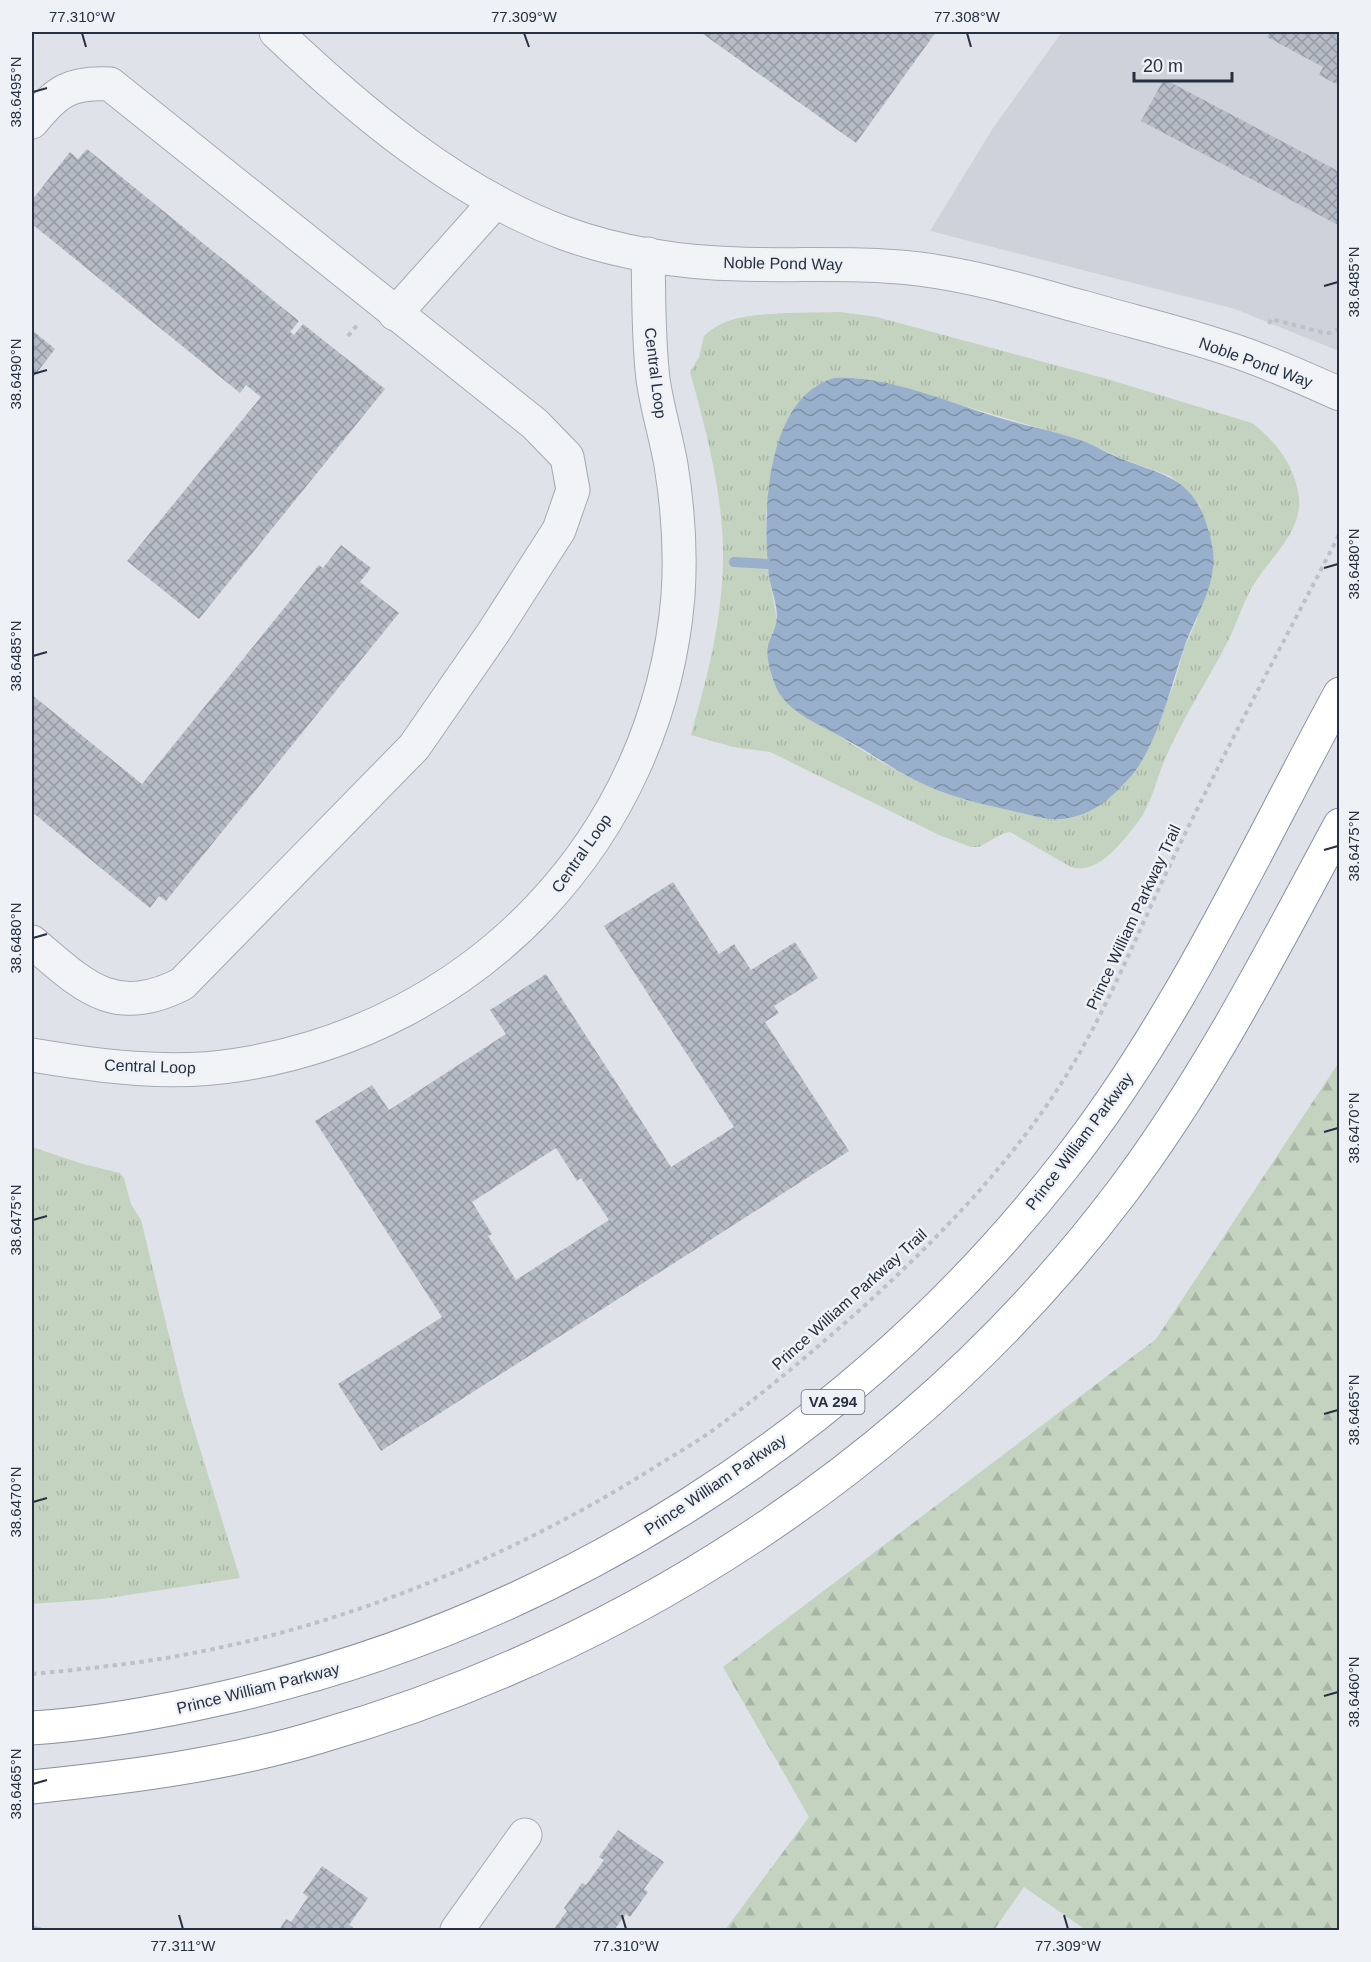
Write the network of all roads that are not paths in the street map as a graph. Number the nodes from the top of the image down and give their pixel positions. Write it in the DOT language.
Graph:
graph roads {
  1 [pos="276,32"];
  2 [pos="32,122"];
  3 [pos="495,201"];
  4 [pos="648,254"];
  5 [pos="395,314"];
  6 [pos="1340,394"];
  7 [pos="1340,694"];
  8 [pos="1340,825"];
  9 [pos="32,942"];
  10 [pos="32,1055"];
  11 [pos="32,1728"];
  12 [pos="32,1787"];
  13 [pos="525,1835"];
  14 [pos="457,1930"];
  1 -- 3 [label="street, Noble Pond Way"];
  2 -- 5 [label="street"];
  3 -- 4 [label="street, Noble Pond Way"];
  3 -- 5 [label="street"];
  4 -- 6 [label="street, Noble Pond Way"];
  4 -- 10 [label="street, Central Loop"];
  5 -- 9 [label="street"];
  7 -- 11 [label="highway, Prince William Parkway / VA 294"];
  8 -- 12 [label="highway"];
  13 -- 14 [label="street"];
}
